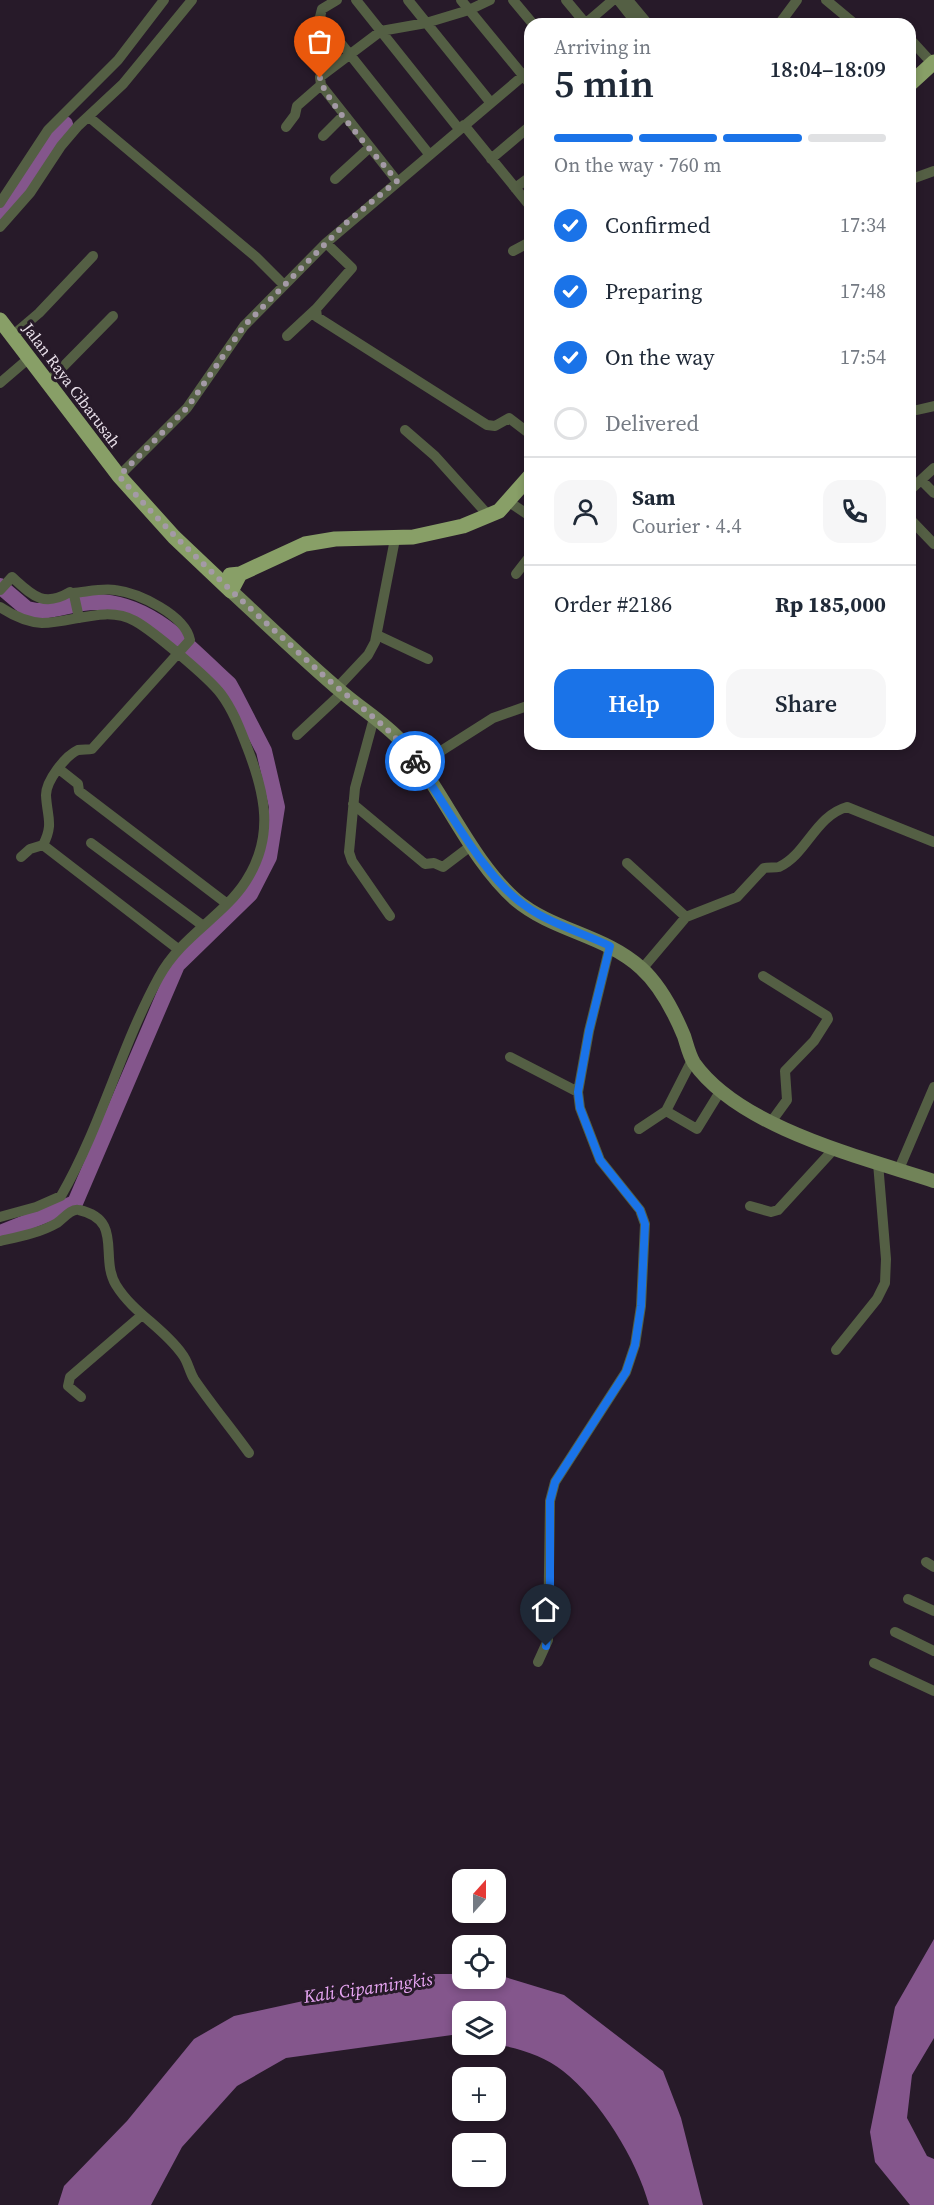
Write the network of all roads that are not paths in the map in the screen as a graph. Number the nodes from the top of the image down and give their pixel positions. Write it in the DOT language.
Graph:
graph roads {
  1 [pos="164,0"];
  2 [pos="192,0"];
  3 [pos="337,0"];
  4 [pos="356,0"];
  5 [pos="408,0"];
  6 [pos="461,0"];
  7 [pos="490,0"];
  8 [pos="513,0"];
  9 [pos="566,0"];
  10 [pos="616,0"];
  11 [pos="628,0"];
  12 [pos="797,0"];
  13 [pos="826,0"];
  14 [pos="319,4"];
  15 [pos="470,10"];
  16 [pos="528,18"];
  17 [pos="580,18"];
  18 [pos="593,18"];
  19 [pos="632,18"];
  20 [pos="643,18"];
  21 [pos="784,18"];
  22 [pos="848,18"];
  23 [pos="426,23"];
  24 [pos="381,31"];
  25 [pos="916,45"];
  26 [pos="349,55"];
  27 [pos="933,63"];
  28 [pos="524,73"];
  29 [pos="524,78"];
  30 [pos="103,79"];
  31 [pos="916,79"];
  32 [pos="321,85"];
  33 [pos="116,92"];
  34 [pos="491,103"];
  35 [pos="87,110"];
  36 [pos="344,116"];
  37 [pos="286,127"];
  38 [pos="462,127"];
  39 [pos="524,131"];
  40 [pos="323,136"];
  41 [pos="370,147"];
  42 [pos="429,154"];
  43 [pos="491,159"];
  44 [pos="934,171"];
  45 [pos="916,177"];
  46 [pos="335,179"];
  47 [pos="397,181"];
  48 [pos="524,182"];
  49 [pos="516,188"];
  50 [pos="524,198"];
  51 [pos="4,210"];
  52 [pos="0,227"];
  53 [pos="326,243"];
  54 [pos="524,245"];
  55 [pos="513,250"];
  56 [pos="93,256"];
  57 [pos="284,285"];
  58 [pos="316,309"];
  59 [pos="113,316"];
  60 [pos="0,320"];
  61 [pos="12,336"];
  62 [pos="287,336"];
  63 [pos="28,359"];
  64 [pos="0,383"];
  65 [pos="47,383"];
  66 [pos="934,406"];
  67 [pos="917,411"];
  68 [pos="524,429"];
  69 [pos="405,430"];
  70 [pos="934,468"];
  71 [pos="119,476"];
  72 [pos="921,480"];
  73 [pos="524,483"];
  74 [pos="916,485"];
  75 [pos="934,493"];
  76 [pos="509,502"];
  77 [pos="524,512"];
  78 [pos="489,516"];
  79 [pos="916,525"];
  80 [pos="395,539"];
  81 [pos="934,544"];
  82 [pos="524,564"];
  83 [pos="240,574"];
  84 [pos="516,574"];
  85 [pos="216,576"];
  86 [pos="4,586"];
  87 [pos="231,591"];
  88 [pos="74,594"];
  89 [pos="0,607"];
  90 [pos="79,615"];
  91 [pos="377,634"];
  92 [pos="183,649"];
  93 [pos="428,659"];
  94 [pos="340,690"];
  95 [pos="524,707"];
  96 [pos="374,718"];
  97 [pos="297,735"];
  98 [pos="419,765"];
  99 [pos="59,769"];
  100 [pos="353,804"];
  101 [pos="934,841"];
  102 [pos="91,843"];
  103 [pos="43,845"];
  104 [pos="472,845"];
  105 [pos="21,858"];
  106 [pos="627,863"];
  107 [pos="226,903"];
  108 [pos="390,916"];
  109 [pos="686,917"];
  110 [pos="202,925"];
  111 [pos="610,946"];
  112 [pos="178,949"];
  113 [pos="642,969"];
  114 [pos="763,976"];
  115 [pos="510,1057"];
  116 [pos="692,1060"];
  117 [pos="934,1087"];
  118 [pos="721,1090"];
  119 [pos="578,1092"];
  120 [pos="666,1111"];
  121 [pos="771,1122"];
  122 [pos="639,1129"];
  123 [pos="834,1149"];
  124 [pos="878,1163"];
  125 [pos="899,1169"];
  126 [pos="934,1181"];
  127 [pos="750,1206"];
  128 [pos="0,1217"];
  129 [pos="0,1241"];
  130 [pos="142,1316"];
  131 [pos="836,1350"];
  132 [pos="81,1397"];
  133 [pos="249,1453"];
  134 [pos="908,1599"];
  135 [pos="934,1611"];
  136 [pos="895,1632"];
  137 [pos="934,1651"];
  138 [pos="538,1662"];
  139 [pos="874,1663"];
  140 [pos="934,1691"];
  1 -- 30 [label="street"];
  2 -- 33 [label="street"];
  3 -- 14 [label="street"];
  4 -- 24 [label="street"];
  5 -- 23 [label="street"];
  6 -- 15 [label="street"];
  7 -- 15 [label="street"];
  8 -- 16 [label="street"];
  9 -- 17 [label="street"];
  10 -- 18 [label="street"];
  10 -- 19 [label="street"];
  11 -- 20 [label="street"];
  12 -- 21 [label="street"];
  13 -- 22 [label="street"];
  14 -- 26 [label="street"];
  15 -- 23 [label="street"];
  15 -- 28 [label="street"];
  23 -- 24 [label="street"];
  23 -- 34 [label="street"];
  24 -- 26 [label="street"];
  24 -- 38 [label="street"];
  25 -- 27 [label="street"];
  26 -- 32 [label="street"];
  26 -- 42 [label="street"];
  27 -- 31 [label="main road"];
  29 -- 34 [label="street"];
  30 -- 33 [label="street"];
  30 -- 35 [label="street"];
  32 -- 36 [label="street"];
  32 -- 37 [label="street"];
  33 -- 35 [label="street"];
  34 -- 38 [label="street"];
  35 -- 51 [label="street"];
  35 -- 51 [label="street"];
  35 -- 57 [label="street"];
  36 -- 40 [label="street"];
  36 -- 41 [label="street"];
  38 -- 42 [label="street"];
  38 -- 43 [label="street"];
  39 -- 43 [label="street"];
  41 -- 46 [label="street"];
  41 -- 47 [label="street"];
  42 -- 47 [label="street"];
  43 -- 49 [label="street"];
  44 -- 45 [label="street"];
  47 -- 53 [label="street"];
  48 -- 49 [label="street"];
  49 -- 50 [label="street"];
  51 -- 52 [label="street"];
  53 -- 57 [label="street"];
  53 -- 58 [label="street"];
  54 -- 55 [label="street"];
  56 -- 61 [label="street"];
  57 -- 71 [label="street"];
  58 -- 62 [label="street"];
  58 -- 68 [label="street"];
  59 -- 65 [label="street"];
  60 -- 61 [label="main road, Jalan Raya Cibarusah"];
  61 -- 63 [label="main road, Jalan Raya Cibarusah"];
  63 -- 64 [label="street"];
  63 -- 65 [label="main road, Jalan Raya Cibarusah"];
  65 -- 71 [label="main road, Jalan Raya Cibarusah"];
  66 -- 67 [label="street"];
  69 -- 78 [label="street"];
  70 -- 72 [label="street"];
  71 -- 85 [label="main road, Jalan Raya Cibarusah"];
  72 -- 74 [label="street"];
  72 -- 75 [label="street"];
  73 -- 76 [label="main road"];
  76 -- 77 [label="street"];
  76 -- 78 [label="main road"];
  78 -- 80 [label="main road"];
  79 -- 81 [label="street"];
  80 -- 83 [label="main road"];
  80 -- 91 [label="street"];
  82 -- 84 [label="street"];
  83 -- 85 [label="main road"];
  83 -- 87 [label="main road"];
  85 -- 87 [label="main road, Jalan Raya Cibarusah"];
  86 -- 88 [label="street"];
  87 -- 94 [label="street"];
  88 -- 90 [label="street"];
  88 -- 92 [label="street"];
  89 -- 90 [label="street"];
  90 -- 92 [label="street"];
  91 -- 93 [label="street"];
  91 -- 94 [label="street"];
  92 -- 99 [label="street"];
  92 -- 107 [label="street"];
  94 -- 96 [label="street"];
  94 -- 97 [label="street"];
  95 -- 98 [label="street"];
  96 -- 98 [label="street"];
  96 -- 100 [label="street"];
  98 -- 104 [label="street"];
  99 -- 103 [label="street"];
  99 -- 107 [label="street"];
  100 -- 104 [label="street"];
  100 -- 108 [label="street"];
  101 -- 109 [label="street"];
  102 -- 110 [label="street"];
  103 -- 105 [label="street"];
  103 -- 112 [label="street"];
  104 -- 111 [label="street"];
  106 -- 109 [label="street"];
  107 -- 110 [label="street"];
  109 -- 113 [label="street"];
  110 -- 112 [label="street"];
  111 -- 113 [label="street"];
  111 -- 119 [label="street"];
  112 -- 128 [label="street"];
  113 -- 116 [label="street"];
  114 -- 121 [label="street"];
  115 -- 119 [label="street"];
  116 -- 118 [label="street"];
  116 -- 120 [label="street"];
  117 -- 125 [label="street"];
  118 -- 120 [label="street"];
  118 -- 121 [label="street"];
  119 -- 138 [label="street"];
  120 -- 122 [label="street"];
  121 -- 123 [label="street"];
  123 -- 124 [label="street"];
  123 -- 127 [label="street"];
  124 -- 125 [label="street"];
  124 -- 131 [label="street"];
  125 -- 126 [label="street"];
  129 -- 130 [label="street"];
  130 -- 132 [label="street"];
  130 -- 133 [label="street"];
  134 -- 135 [label="street"];
  136 -- 137 [label="street"];
  139 -- 140 [label="street"];
}
